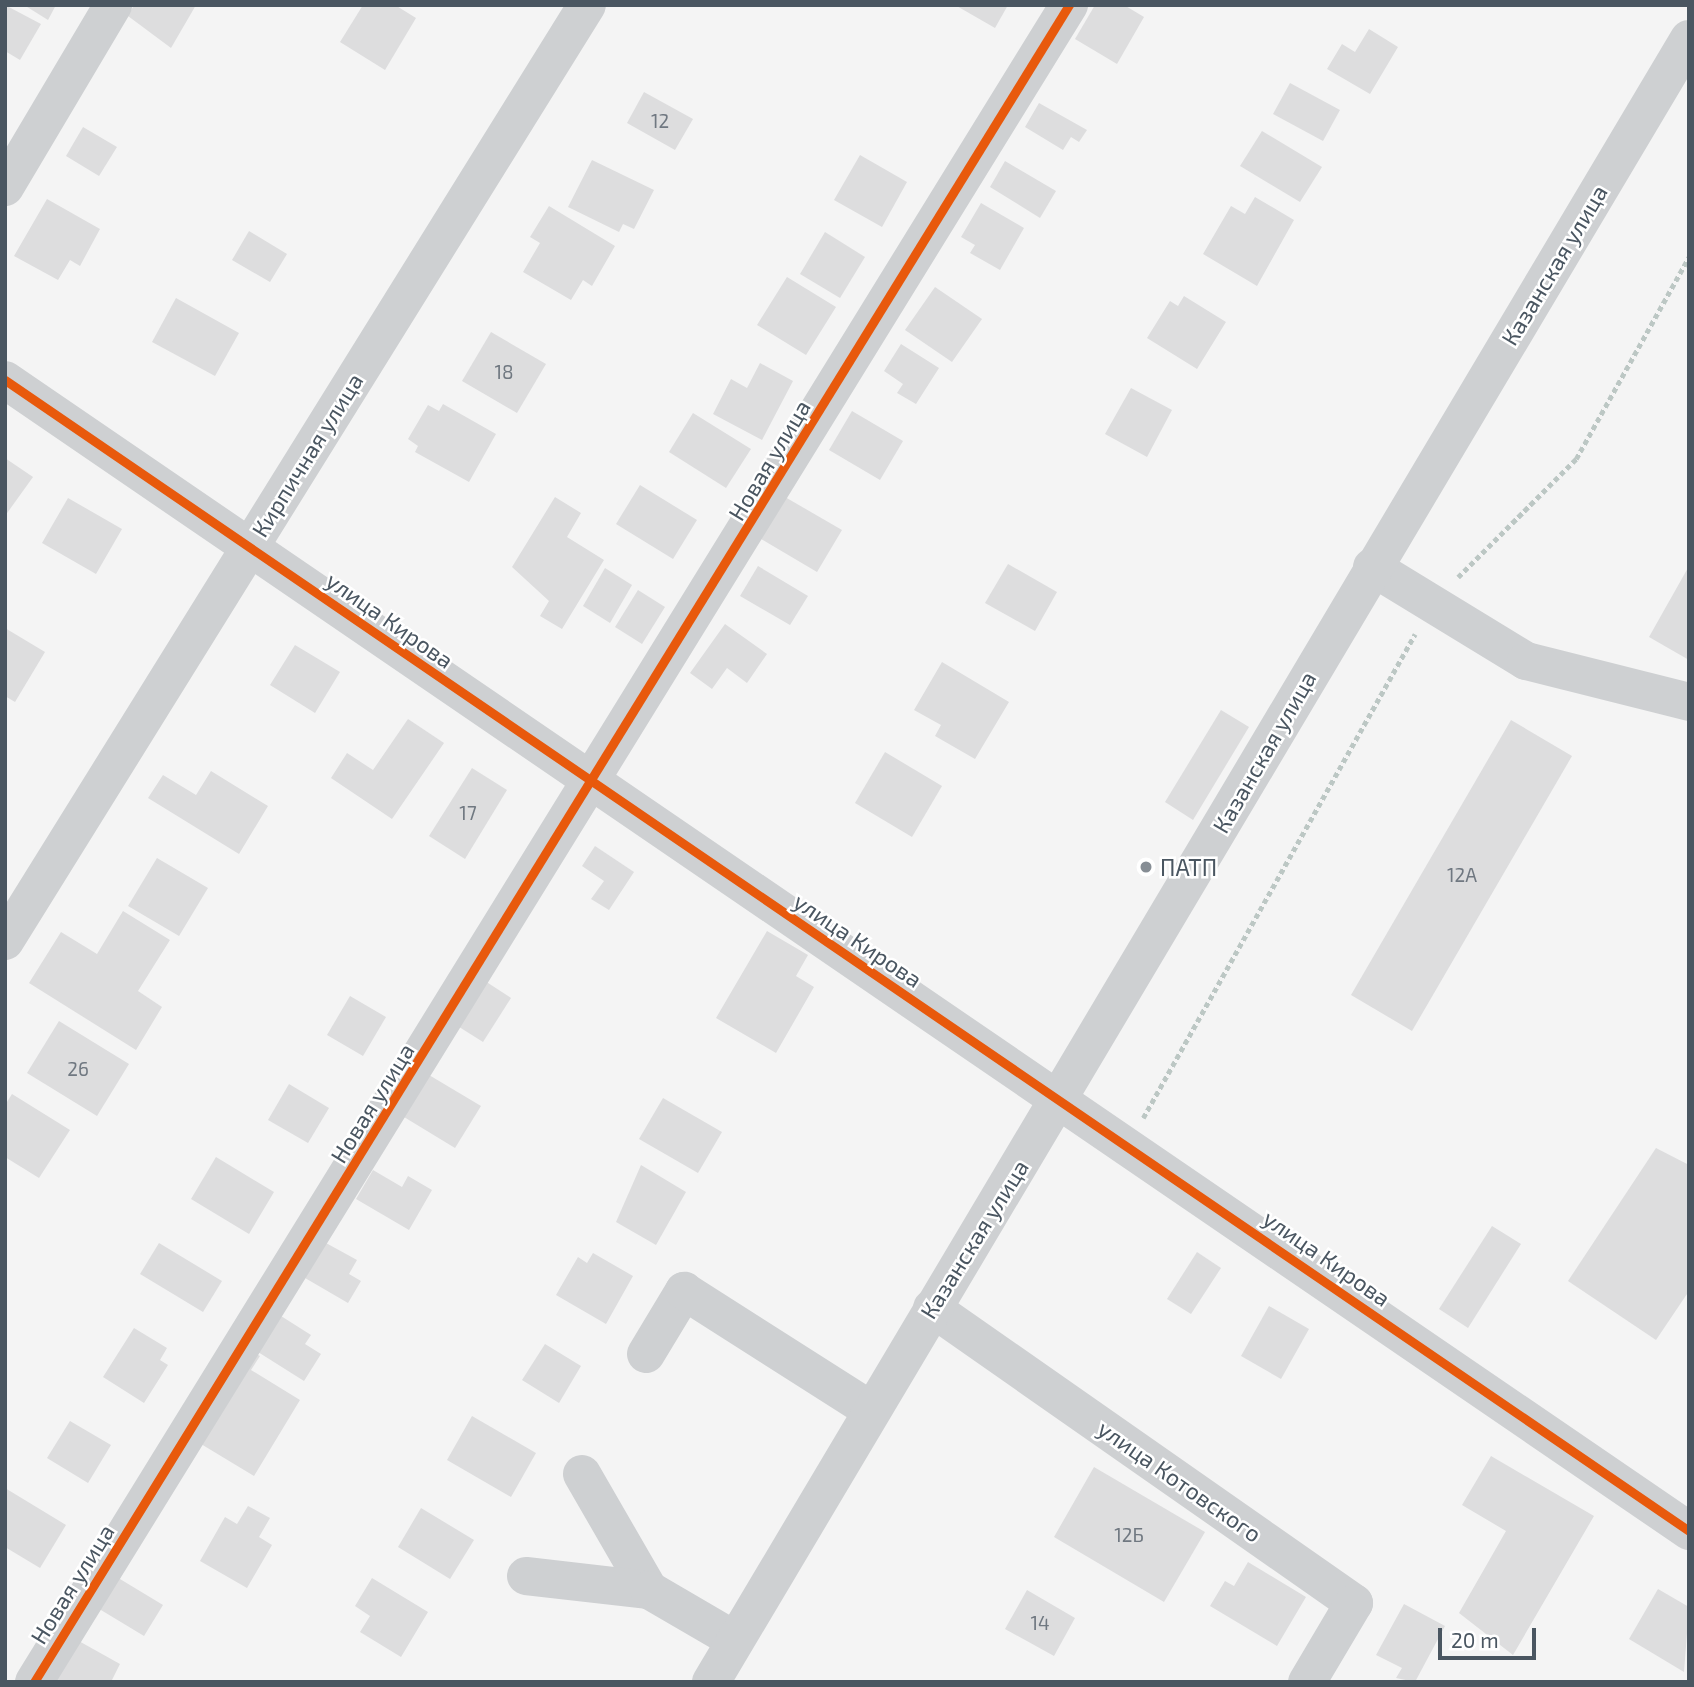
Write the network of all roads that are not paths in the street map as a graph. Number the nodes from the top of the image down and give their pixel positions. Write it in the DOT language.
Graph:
graph roads {
  1 [pos="114,5"];
  2 [pos="587,5"];
  3 [pos="1069,5"];
  4 [pos="1689,38"];
  5 [pos="1678,82"];
  6 [pos="5,187"];
  7 [pos="5,380"];
  8 [pos="250,547"];
  9 [pos="1373,567"];
  10 [pos="1689,702"];
  11 [pos="593,785"];
  12 [pos="5,941"];
  13 [pos="1061,1099"];
  14 [pos="932,1308"];
  15 [pos="646,1354"];
  16 [pos="871,1409"];
  17 [pos="582,1474"];
  18 [pos="1689,1531"];
  19 [pos="526,1576"];
  20 [pos="649,1590"];
  21 [pos="735,1640"];
  22 [pos="34,1682"];
  23 [pos="711,1682"];
  24 [pos="1307,1682"];
  1 -- 6 [label="street"];
  2 -- 8 [label="street, Кирпичная улица"];
  3 -- 11 [label="street, Новая улица"];
  4 -- 5 [label="street, Казанская улица"];
  5 -- 9 [label="street, Казанская улица"];
  7 -- 8 [label="street, улица Кирова"];
  8 -- 11 [label="street, улица Кирова"];
  8 -- 12 [label="street, Кирпичная улица"];
  9 -- 10 [label="street"];
  9 -- 13 [label="street, Казанская улица"];
  11 -- 13 [label="street, улица Кирова"];
  11 -- 22 [label="street, Новая улица"];
  13 -- 14 [label="street, Казанская улица"];
  13 -- 18 [label="street, улица Кирова"];
  14 -- 16 [label="street, Казанская улица"];
  14 -- 24 [label="street, улица Котовского"];
  15 -- 16 [label="street"];
  16 -- 21 [label="street, Казанская улица"];
  17 -- 20 [label="street"];
  19 -- 20 [label="street"];
  20 -- 21 [label="street"];
  21 -- 23 [label="street, Казанская улица"];
}
